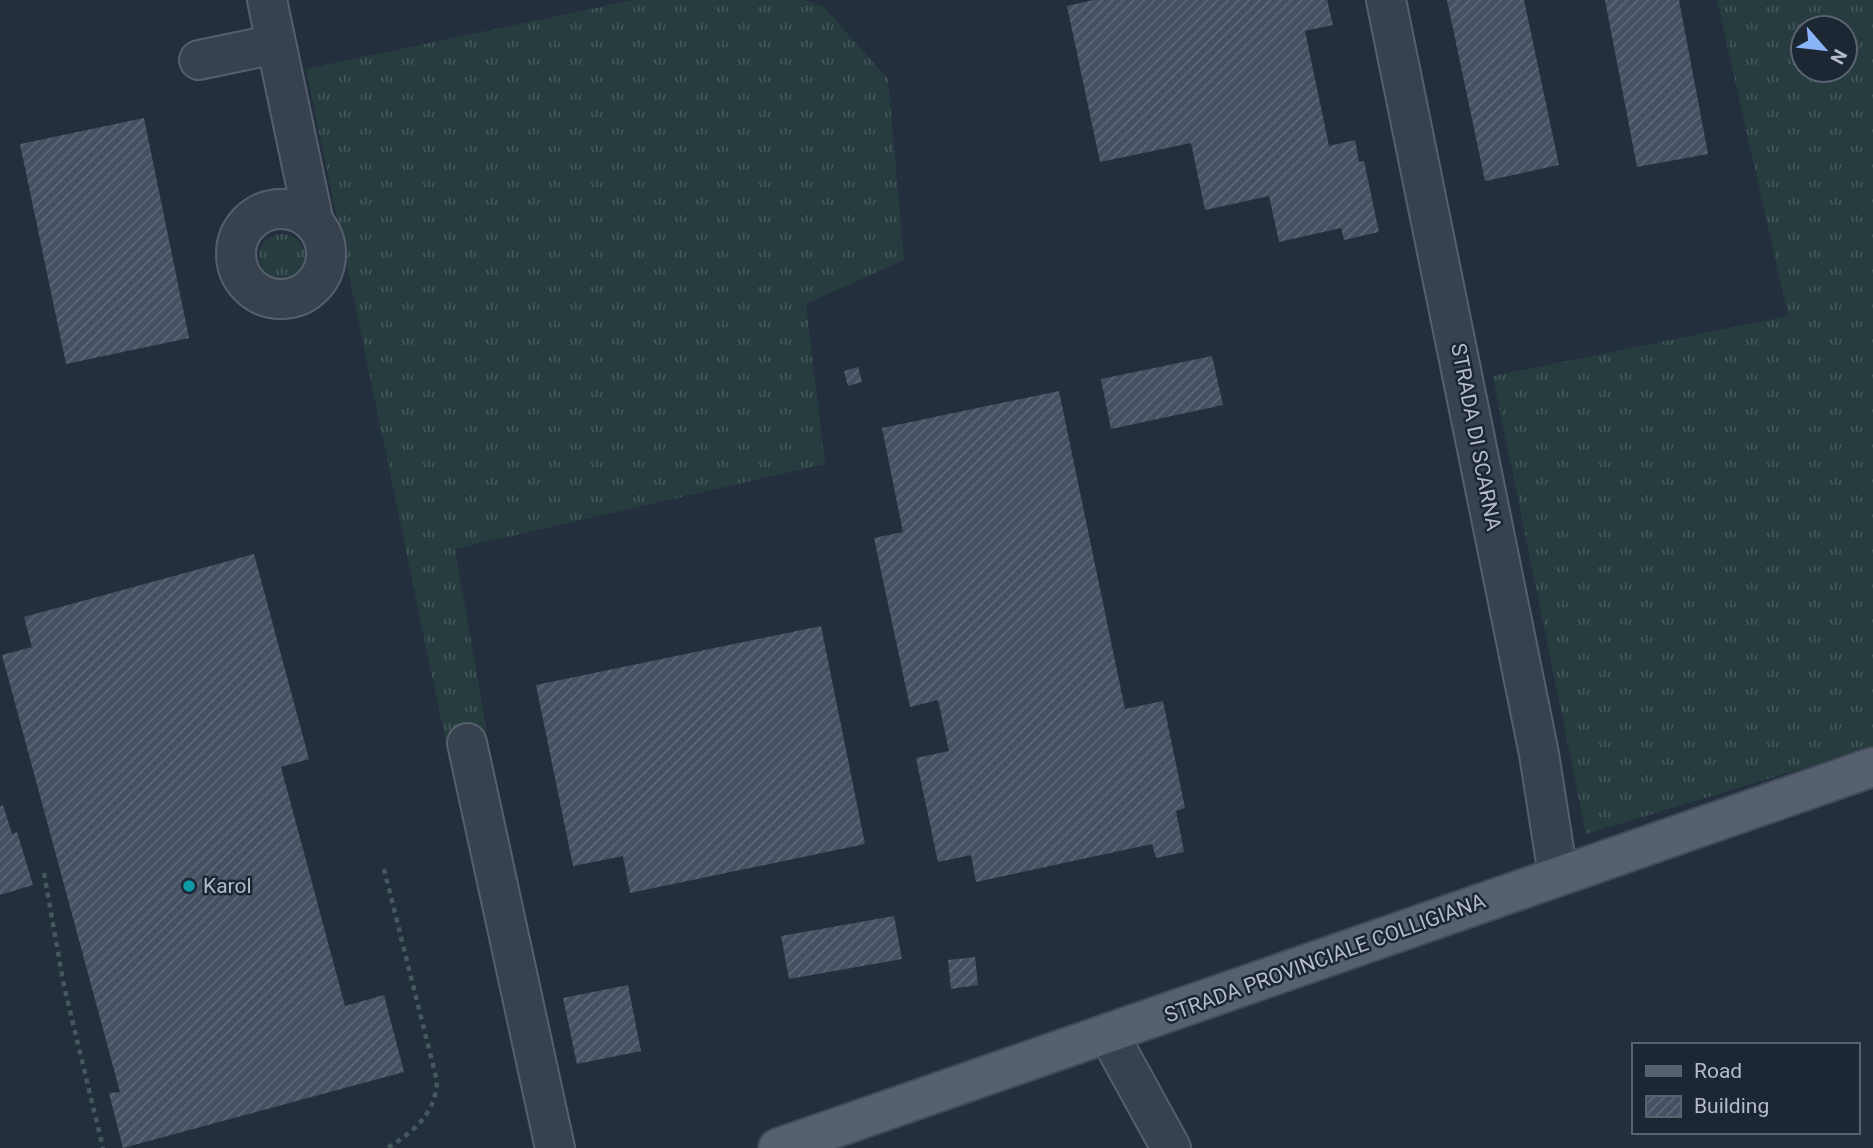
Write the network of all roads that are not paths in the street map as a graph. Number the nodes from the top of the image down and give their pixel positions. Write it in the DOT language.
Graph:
graph roads {
  1 [pos="267,0"];
  2 [pos="1386,0"];
  3 [pos="276,44"];
  4 [pos="199,60"];
  5 [pos="314,223"];
  6 [pos="467,743"];
  7 [pos="1873,767"];
  8 [pos="1558,875"];
  9 [pos="1109,1035"];
  10 [pos="555,1148"];
  11 [pos="778,1148"];
  12 [pos="1171,1148"];
  1 -- 3 [label="street"];
  2 -- 8 [label="street, STRADA DI SCARNA"];
  3 -- 4 [label="street"];
  3 -- 5 [label="street"];
  6 -- 10 [label="street"];
  7 -- 8 [label="main road, STRADA PROVINCIALE COLLIGIANA"];
  8 -- 9 [label="main road, STRADA PROVINCIALE COLLIGIANA"];
  9 -- 11 [label="main road, STRADA PROVINCIALE COLLIGIANA"];
  9 -- 12 [label="street"];
}
